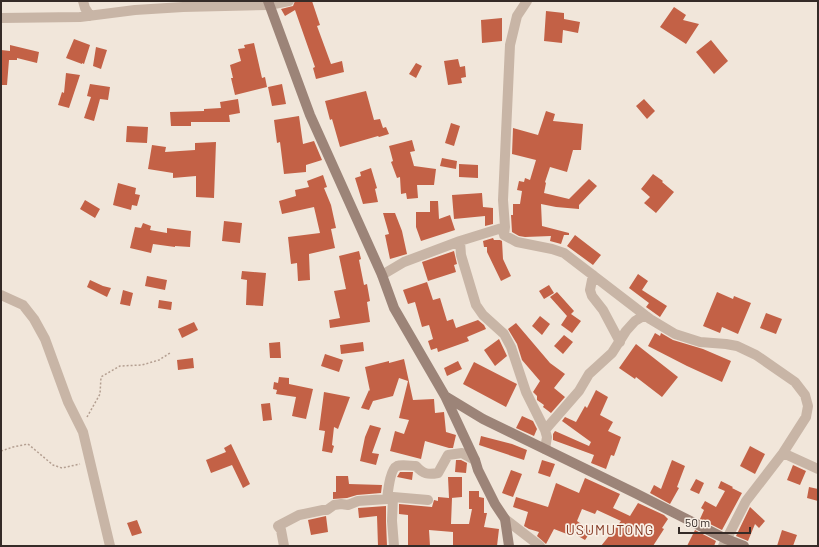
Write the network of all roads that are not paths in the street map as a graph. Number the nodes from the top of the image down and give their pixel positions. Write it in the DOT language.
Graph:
graph roads {
  1 [pos="83,1"];
  2 [pos="289,1"];
  3 [pos="528,1"];
  4 [pos="268,3"];
  5 [pos="90,16"];
  6 [pos="1,18"];
  7 [pos="505,227"];
  8 [pos="460,241"];
  9 [pos="382,275"];
  10 [pos="593,276"];
  11 [pos="1,295"];
  12 [pos="645,315"];
  13 [pos="620,342"];
  14 [pos="445,396"];
  15 [pos="546,430"];
  16 [pos="545,449"];
  17 [pos="783,453"];
  18 [pos="475,460"];
  19 [pos="818,469"];
  20 [pos="390,498"];
  21 [pos="428,500"];
  22 [pos="505,519"];
  23 [pos="724,543"];
  24 [pos="110,546"];
  25 [pos="284,546"];
  26 [pos="394,546"];
  27 [pos="509,546"];
  28 [pos="540,546"];
  29 [pos="744,546"];
  1 -- 5 [label="street"];
  2 -- 4 [label="street"];
  3 -- 7 [label="street"];
  4 -- 5 [label="street"];
  4 -- 9 [label="street"];
  5 -- 6 [label="street"];
  7 -- 8 [label="street"];
  7 -- 10 [label="street"];
  8 -- 9 [label="street"];
  8 -- 15 [label="street"];
  9 -- 14 [label="street"];
  10 -- 12 [label="street"];
  10 -- 13 [label="street"];
  11 -- 24 [label="street"];
  12 -- 13 [label="street"];
  12 -- 17 [label="street"];
  13 -- 15 [label="street"];
  14 -- 16 [label="street"];
  14 -- 18 [label="street"];
  15 -- 16 [label="street"];
  16 -- 23 [label="street"];
  17 -- 19 [label="street"];
  17 -- 23 [label="street"];
  18 -- 20 [label="street"];
  18 -- 22 [label="street"];
  20 -- 21 [label="street"];
  20 -- 25 [label="street"];
  20 -- 26 [label="street"];
  22 -- 27 [label="street"];
  22 -- 28 [label="street"];
  23 -- 29 [label="street"];
}
